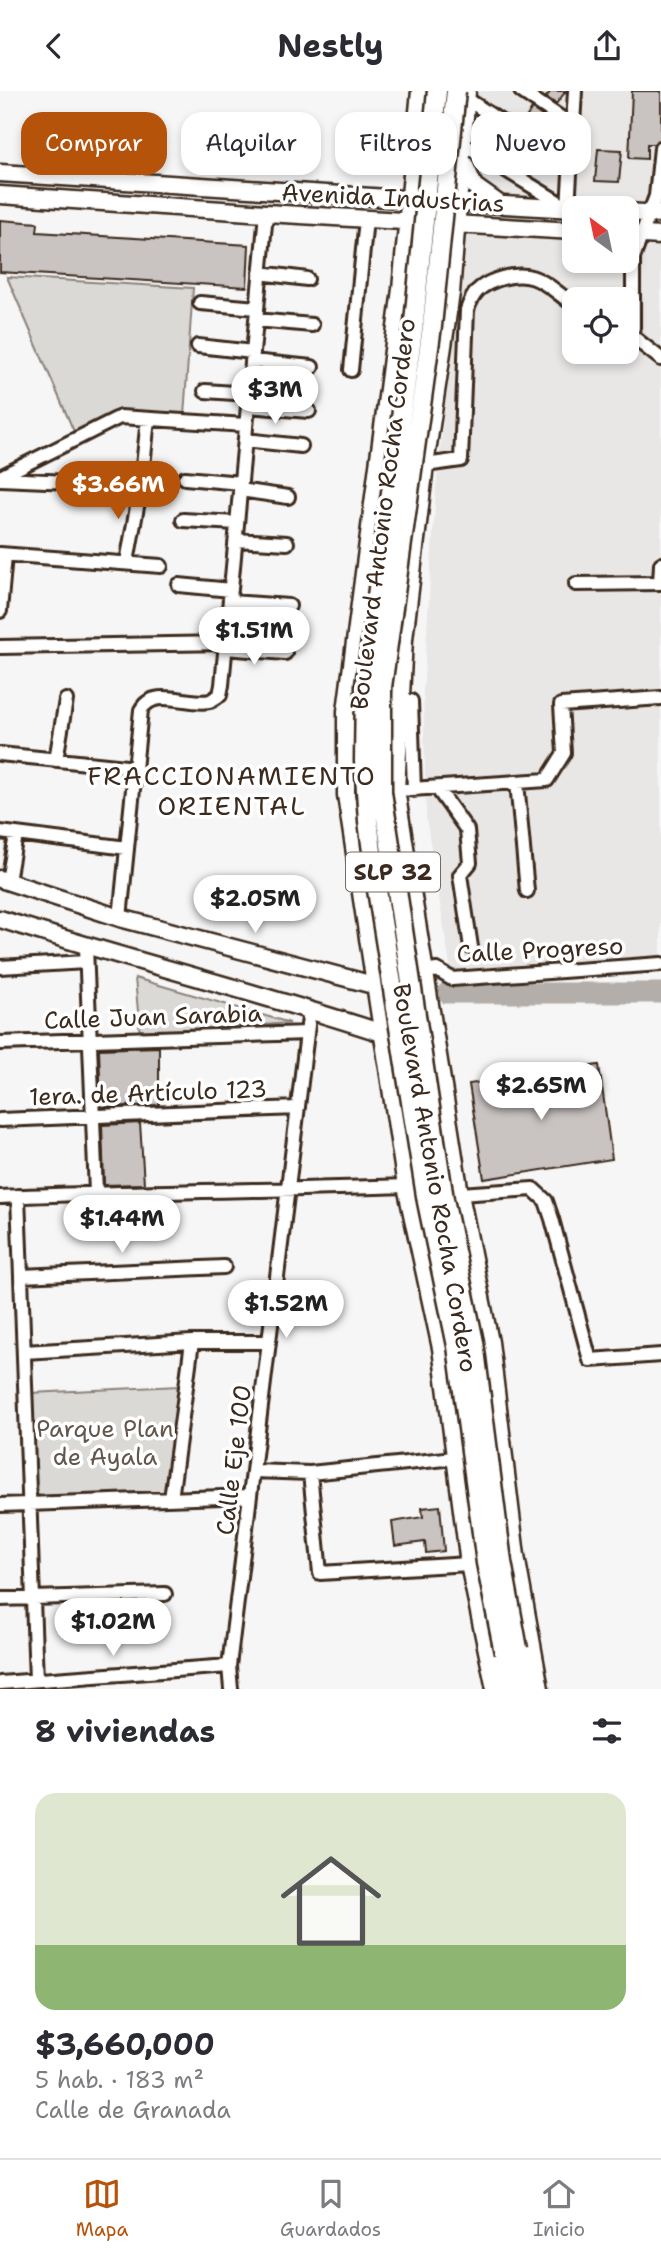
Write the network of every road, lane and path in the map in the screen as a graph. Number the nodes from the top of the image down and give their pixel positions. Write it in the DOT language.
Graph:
graph roads {
  1 [pos="420,91"];
  2 [pos="437,91"];
  3 [pos="521,91"];
  4 [pos="575,91"];
  5 [pos="463,94"];
  6 [pos="418,112"];
  7 [pos="489,112"];
  8 [pos="551,112"];
  9 [pos="574,112"];
  10 [pos="661,148"];
  11 [pos="463,149"];
  12 [pos="457,162"];
  13 [pos="0,173"];
  14 [pos="406,175"];
  15 [pos="412,175"];
  16 [pos="570,175"];
  17 [pos="0,195"];
  18 [pos="571,196"];
  19 [pos="366,197"];
  20 [pos="409,199"];
  21 [pos="458,202"];
  22 [pos="562,204"];
  23 [pos="510,205"];
  24 [pos="562,208"];
  25 [pos="266,213"];
  26 [pos="656,213"];
  27 [pos="370,219"];
  28 [pos="407,221"];
  29 [pos="456,224"];
  30 [pos="495,226"];
  31 [pos="639,229"];
  32 [pos="562,230"];
  33 [pos="639,234"];
  34 [pos="661,236"];
  35 [pos="404,255"];
  36 [pos="453,259"];
  37 [pos="260,273"];
  38 [pos="307,279"];
  39 [pos="401,289"];
  40 [pos="451,293"];
  41 [pos="562,296"];
  42 [pos="200,303"];
  43 [pos="257,314"];
  44 [pos="312,325"];
  45 [pos="639,342"];
  46 [pos="198,346"];
  47 [pos="253,356"];
  48 [pos="661,359"];
  49 [pos="312,367"];
  50 [pos="351,370"];
  51 [pos="205,391"];
  52 [pos="249,400"];
  53 [pos="309,411"];
  54 [pos="148,419"];
  55 [pos="246,425"];
  56 [pos="245,440"];
  57 [pos="302,446"];
  58 [pos="425,465"];
  59 [pos="0,478"];
  60 [pos="185,478"];
  61 [pos="141,485"];
  62 [pos="241,487"];
  63 [pos="288,497"];
  64 [pos="183,520"];
  65 [pos="237,523"];
  66 [pos="236,540"];
  67 [pos="287,543"];
  68 [pos="2,554"];
  69 [pos="127,562"];
  70 [pos="661,564"];
  71 [pos="161,566"];
  72 [pos="576,583"];
  73 [pos="179,585"];
  74 [pos="231,596"];
  75 [pos="289,606"];
  76 [pos="0,611"];
  77 [pos="226,646"];
  78 [pos="0,647"];
  79 [pos="285,653"];
  80 [pos="661,698"];
  81 [pos="66,699"];
  82 [pos="411,701"];
  83 [pos="0,754"];
  84 [pos="56,760"];
  85 [pos="136,768"];
  86 [pos="517,782"];
  87 [pos="437,788"];
  88 [pos="404,790"];
  89 [pos="0,832"];
  90 [pos="16,835"];
  91 [pos="127,848"];
  92 [pos="4,880"];
  93 [pos="527,891"];
  94 [pos="120,918"];
  95 [pos="0,919"];
  96 [pos="417,927"];
  97 [pos="368,935"];
  98 [pos="471,947"];
  99 [pos="86,955"];
  100 [pos="661,964"];
  101 [pos="0,967"];
  102 [pos="426,974"];
  103 [pos="377,986"];
  104 [pos="310,1009"];
  105 [pos="433,1028"];
  106 [pos="307,1033"];
  107 [pos="384,1034"];
  108 [pos="90,1040"];
  109 [pos="0,1043"];
  110 [pos="442,1083"];
  111 [pos="392,1092"];
  112 [pos="298,1108"];
  113 [pos="93,1116"];
  114 [pos="0,1120"];
  115 [pos="406,1186"];
  116 [pos="288,1191"];
  117 [pos="96,1193"];
  118 [pos="460,1194"];
  119 [pos="18,1196"];
  120 [pos="0,1197"];
  121 [pos="224,1267"];
  122 [pos="21,1276"];
  123 [pos="192,1342"];
  124 [pos="269,1342"];
  125 [pos="24,1352"];
  126 [pos="661,1355"];
  127 [pos="455,1458"];
  128 [pos="254,1471"];
  129 [pos="310,1473"];
  130 [pos="250,1496"];
  131 [pos="171,1499"];
  132 [pos="29,1504"];
  133 [pos="0,1506"];
  134 [pos="469,1564"];
  135 [pos="164,1594"];
  136 [pos="32,1598"];
  137 [pos="0,1599"];
  138 [pos="511,1651"];
  139 [pos="229,1666"];
  140 [pos="36,1680"];
  141 [pos="0,1683"];
  142 [pos="231,1689"];
  143 [pos="495,1689"];
  144 [pos="511,1689"];
  145 [pos="527,1689"];
  146 [pos="540,1689"];
  1 -- 6 [label="main road, Boulevard Antonio Rocha Cordero / SLP 32"];
  2 -- 138 [label="highway, Boulevard Antonio Rocha Cordero / SLP 32, bridge"];
  3 -- 8 [label="street"];
  4 -- 9 [label="street"];
  5 -- 7 [label="street"];
  5 -- 11 [label="main road, Boulevard Antonio Rocha Cordero / SLP 32"];
  5 -- 138 [label="highway, Boulevard Antonio Rocha Cordero / SLP 32, bridge"];
  10 -- 26 [label="street"];
  11 -- 12 [label="main road"];
  11 -- 21 [label="main road, Boulevard Antonio Rocha Cordero / SLP 32"];
  11 -- 22 [label="street"];
  11 -- 23 [label="main road"];
  13 -- 19 [label="main road, Avenida Industrias"];
  14 -- 19 [label="main road"];
  15 -- 20 [label="main road, Boulevard Antonio Rocha Cordero / SLP 32"];
  16 -- 18 [label="street"];
  17 -- 25 [label="main road, Avenida Industrias"];
  19 -- 20 [label="main road, Avenida Industrias"];
  20 -- 21 [label="main road, Avenida Industrias"];
  20 -- 28 [label="main road, Boulevard Antonio Rocha Cordero / SLP 32"];
  21 -- 23 [label="main road, Avenida Industrias"];
  21 -- 29 [label="main road, Boulevard Antonio Rocha Cordero / SLP 32"];
  23 -- 24 [label="main road, Avenida Industrias"];
  25 -- 27 [label="main road, Avenida Industrias"];
  25 -- 37 [label="street"];
  26 -- 31 [label="street"];
  27 -- 28 [label="main road, Avenida Industrias"];
  27 -- 35 [label="main road"];
  27 -- 50 [label="street"];
  28 -- 29 [label="main road, Avenida Industrias"];
  28 -- 35 [label="main road, Boulevard Antonio Rocha Cordero / SLP 32"];
  29 -- 30 [label="main road, Avenida Industrias"];
  29 -- 36 [label="main road, Boulevard Antonio Rocha Cordero / SLP 32"];
  30 -- 32 [label="main road, Avenida Industrias"];
  30 -- 36 [label="main road"];
  33 -- 34 [label="main road"];
  35 -- 39 [label="main road, Boulevard Antonio Rocha Cordero / SLP 32"];
  36 -- 40 [label="main road, Boulevard Antonio Rocha Cordero / SLP 32"];
  37 -- 38 [label="street"];
  37 -- 43 [label="street"];
  39 -- 40 [label="main road"];
  39 -- 97 [label="main road, Boulevard Antonio Rocha Cordero / SLP 32"];
  40 -- 58 [label="main road, Boulevard Antonio Rocha Cordero / SLP 32"];
  41 -- 58 [label="street"];
  42 -- 43 [label="street"];
  43 -- 44 [label="street"];
  43 -- 47 [label="street"];
  45 -- 48 [label="street"];
  46 -- 47 [label="street"];
  47 -- 49 [label="street"];
  47 -- 52 [label="street"];
  51 -- 52 [label="street"];
  52 -- 53 [label="street"];
  52 -- 55 [label="street"];
  54 -- 55 [label="street"];
  54 -- 59 [label="street"];
  54 -- 61 [label="street"];
  55 -- 56 [label="street"];
  56 -- 57 [label="street"];
  56 -- 62 [label="street"];
  58 -- 88 [label="main road, Boulevard Antonio Rocha Cordero / SLP 32"];
  59 -- 61 [label="street"];
  60 -- 62 [label="street"];
  61 -- 69 [label="street"];
  62 -- 63 [label="street"];
  62 -- 65 [label="street"];
  64 -- 65 [label="street"];
  65 -- 66 [label="street"];
  66 -- 67 [label="street"];
  66 -- 74 [label="street"];
  68 -- 69 [label="street"];
  68 -- 76 [label="street"];
  69 -- 71 [label="street"];
  70 -- 72 [label="street"];
  73 -- 74 [label="street"];
  74 -- 75 [label="street"];
  74 -- 77 [label="street"];
  77 -- 78 [label="street"];
  77 -- 79 [label="street"];
  77 -- 85 [label="street"];
  80 -- 86 [label="street"];
  81 -- 84 [label="street"];
  82 -- 88 [label="street"];
  83 -- 84 [label="street"];
  84 -- 85 [label="street"];
  85 -- 91 [label="street"];
  86 -- 87 [label="street"];
  86 -- 93 [label="street"];
  87 -- 88 [label="street"];
  87 -- 98 [label="street"];
  88 -- 96 [label="main road, Boulevard Antonio Rocha Cordero / SLP 32"];
  88 -- 102 [label="street"];
  89 -- 90 [label="street"];
  90 -- 91 [label="street"];
  90 -- 92 [label="street"];
  91 -- 94 [label="street"];
  92 -- 94 [label="main road"];
  94 -- 103 [label="main road"];
  95 -- 99 [label="main road"];
  96 -- 97 [label="main road"];
  96 -- 102 [label="main road, Boulevard Antonio Rocha Cordero / SLP 32"];
  97 -- 103 [label="main road, Boulevard Antonio Rocha Cordero / SLP 32"];
  99 -- 101 [label="street"];
  99 -- 104 [label="main road"];
  99 -- 108 [label="street"];
  100 -- 102 [label="street, Calle Progreso"];
  102 -- 103 [label="main road"];
  102 -- 105 [label="main road, Boulevard Antonio Rocha Cordero / SLP 32"];
  103 -- 107 [label="main road, Boulevard Antonio Rocha Cordero / SLP 32"];
  104 -- 106 [label="street, Calle Eje 100"];
  104 -- 107 [label="main road"];
  105 -- 107 [label="main road"];
  105 -- 110 [label="main road, Boulevard Antonio Rocha Cordero / SLP 32"];
  106 -- 108 [label="street, Calle Juan Sarabia"];
  106 -- 112 [label="street, Calle Eje 100"];
  107 -- 111 [label="main road, Boulevard Antonio Rocha Cordero / SLP 32"];
  108 -- 109 [label="street, Calle Juan Sarabia"];
  108 -- 113 [label="street"];
  110 -- 111 [label="main road"];
  110 -- 118 [label="main road, Boulevard Antonio Rocha Cordero / SLP 32"];
  111 -- 115 [label="main road, Boulevard Antonio Rocha Cordero / SLP 32"];
  112 -- 113 [label="street, 1era. de Artículo 123"];
  112 -- 116 [label="street, Calle Eje 100"];
  113 -- 114 [label="street, 1era. de Artículo 123"];
  113 -- 117 [label="street"];
  115 -- 116 [label="street"];
  115 -- 127 [label="main road, Boulevard Antonio Rocha Cordero / SLP 32"];
  116 -- 117 [label="street"];
  116 -- 124 [label="street, Calle Eje 100"];
  117 -- 119 [label="street"];
  118 -- 126 [label="street"];
  118 -- 146 [label="main road, Boulevard Antonio Rocha Cordero / SLP 32"];
  119 -- 120 [label="street"];
  119 -- 122 [label="street"];
  121 -- 122 [label="street"];
  122 -- 125 [label="street"];
  123 -- 124 [label="street"];
  123 -- 125 [label="street"];
  123 -- 131 [label="street"];
  124 -- 128 [label="street, Calle Eje 100"];
  125 -- 132 [label="street"];
  127 -- 129 [label="street"];
  127 -- 134 [label="main road, Boulevard Antonio Rocha Cordero / SLP 32"];
  128 -- 129 [label="street"];
  128 -- 130 [label="street, Calle Eje 100"];
  129 -- 134 [label="street"];
  130 -- 131 [label="street"];
  130 -- 139 [label="street, Calle Eje 100"];
  131 -- 132 [label="street"];
  132 -- 133 [label="street"];
  132 -- 136 [label="street"];
  134 -- 143 [label="main road, Boulevard Antonio Rocha Cordero / SLP 32"];
  135 -- 136 [label="street"];
  136 -- 137 [label="street"];
  136 -- 140 [label="street"];
  138 -- 144 [label="highway, Boulevard Antonio Rocha Cordero / SLP 32"];
  138 -- 145 [label="highway, Boulevard Antonio Rocha Cordero / SLP 32"];
  139 -- 140 [label="street"];
  139 -- 142 [label="street, Calle Eje 100"];
  140 -- 141 [label="street"];
}
